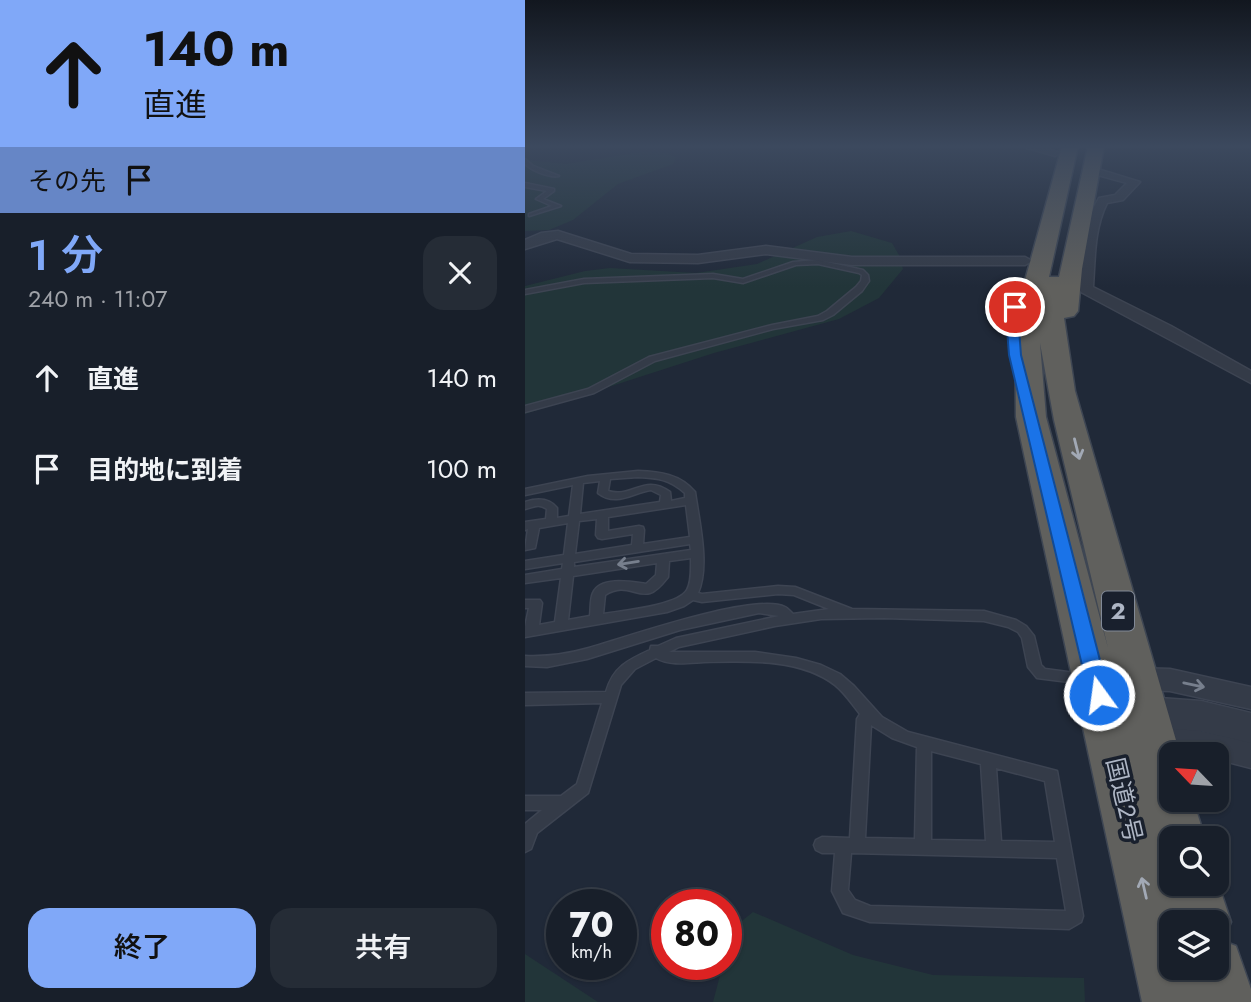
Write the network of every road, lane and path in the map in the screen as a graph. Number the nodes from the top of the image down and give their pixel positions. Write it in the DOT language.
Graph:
graph roads {
  1 [pos="548,193"];
  2 [pos="1056,193"];
  3 [pos="1062,193"];
  4 [pos="1067,193"];
  5 [pos="1078,193"];
  6 [pos="1124,193"];
  7 [pos="525,208"];
  8 [pos="528,218"];
  9 [pos="1085,239"];
  10 [pos="525,244"];
  11 [pos="1025,261"];
  12 [pos="525,292"];
  13 [pos="1251,378"];
  14 [pos="1060,383"];
  15 [pos="525,410"];
  16 [pos="1031,417"];
  17 [pos="605,478"];
  18 [pos="578,483"];
  19 [pos="525,492"];
  20 [pos="691,501"];
  21 [pos="664,505"];
  22 [pos="525,506"];
  23 [pos="603,514"];
  24 [pos="574,518"];
  25 [pos="551,522"];
  26 [pos="529,525"];
  27 [pos="694,540"];
  28 [pos="525,546"];
  29 [pos="637,549"];
  30 [pos="695,553"];
  31 [pos="663,558"];
  32 [pos="569,559"];
  33 [pos="525,565"];
  34 [pos="567,572"];
  35 [pos="525,579"];
  36 [pos="691,595"];
  37 [pos="525,604"];
  38 [pos="849,613"];
  39 [pos="790,618"];
  40 [pos="596,619"];
  41 [pos="561,626"];
  42 [pos="528,631"];
  43 [pos="656,650"];
  44 [pos="525,661"];
  45 [pos="611,697"];
  46 [pos="525,699"];
  47 [pos="1126,704"];
  48 [pos="869,714"];
  49 [pos="1243,716"];
  50 [pos="924,743"];
  51 [pos="1251,755"];
  52 [pos="988,759"];
  53 [pos="525,803"];
  54 [pos="561,803"];
  55 [pos="1175,826"];
  56 [pos="525,844"];
  57 [pos="822,845"];
  58 [pos="850,847"];
  59 [pos="923,848"];
  60 [pos="995,849"];
  61 [pos="1064,850"];
  62 [pos="1220,980"];
  63 [pos="1171,1002"];
  64 [pos="1226,1002"];
  1 -- 8 [label="lane"];
  2 -- 11 [label="highway"];
  3 -- 16 [label="highway, 国道2号 / 2"];
  4 -- 14 [label="highway, 国道2号 / 2"];
  5 -- 9 [label="highway"];
  6 -- 9 [label="street"];
  7 -- 8 [label="lane"];
  9 -- 13 [label="street"];
  9 -- 14 [label="highway"];
  10 -- 11 [label="street"];
  11 -- 16 [label="highway"];
  12 -- 15 [label="lane"];
  14 -- 47 [label="highway, 国道2号 / 2, one-way"];
  16 -- 47 [label="highway, 国道2号 / 2"];
  17 -- 18 [label="lane"];
  17 -- 20 [label="lane"];
  17 -- 21 [label="lane"];
  18 -- 19 [label="lane"];
  18 -- 24 [label="lane"];
  20 -- 21 [label="lane"];
  20 -- 27 [label="lane"];
  21 -- 23 [label="lane"];
  22 -- 25 [label="lane"];
  23 -- 24 [label="lane"];
  23 -- 29 [label="lane"];
  24 -- 25 [label="lane"];
  24 -- 32 [label="lane"];
  25 -- 26 [label="lane"];
  26 -- 28 [label="lane"];
  27 -- 29 [label="lane"];
  27 -- 30 [label="lane"];
  29 -- 32 [label="lane"];
  30 -- 31 [label="lane"];
  30 -- 36 [label="lane"];
  31 -- 34 [label="lane, one-way"];
  31 -- 40 [label="lane"];
  32 -- 33 [label="lane"];
  32 -- 34 [label="lane"];
  34 -- 35 [label="lane"];
  34 -- 41 [label="lane"];
  36 -- 38 [label="lane"];
  36 -- 40 [label="lane"];
  37 -- 42 [label="lane"];
  38 -- 39 [label="lane"];
  38 -- 47 [label="lane"];
  39 -- 43 [label="lane"];
  39 -- 44 [label="lane"];
  40 -- 41 [label="lane"];
  41 -- 42 [label="lane"];
  43 -- 45 [label="lane"];
  43 -- 48 [label="lane"];
  45 -- 46 [label="lane"];
  45 -- 54 [label="lane"];
  47 -- 49 [label="street"];
  47 -- 51 [label="street"];
  47 -- 55 [label="highway, 国道2号 / 2"];
  63 -- 47 [label="highway, 国道2号 / 2, one-way"];
  48 -- 50 [label="lane"];
  48 -- 58 [label="lane"];
  50 -- 52 [label="lane"];
  50 -- 59 [label="lane"];
  52 -- 60 [label="lane"];
  52 -- 61 [label="lane"];
  53 -- 54 [label="lane"];
  54 -- 56 [label="lane"];
  57 -- 58 [label="lane"];
  58 -- 59 [label="lane"];
  58 -- 61 [label="lane"];
  59 -- 60 [label="lane"];
  60 -- 61 [label="lane"];
  62 -- 64 [label="highway"];
}
